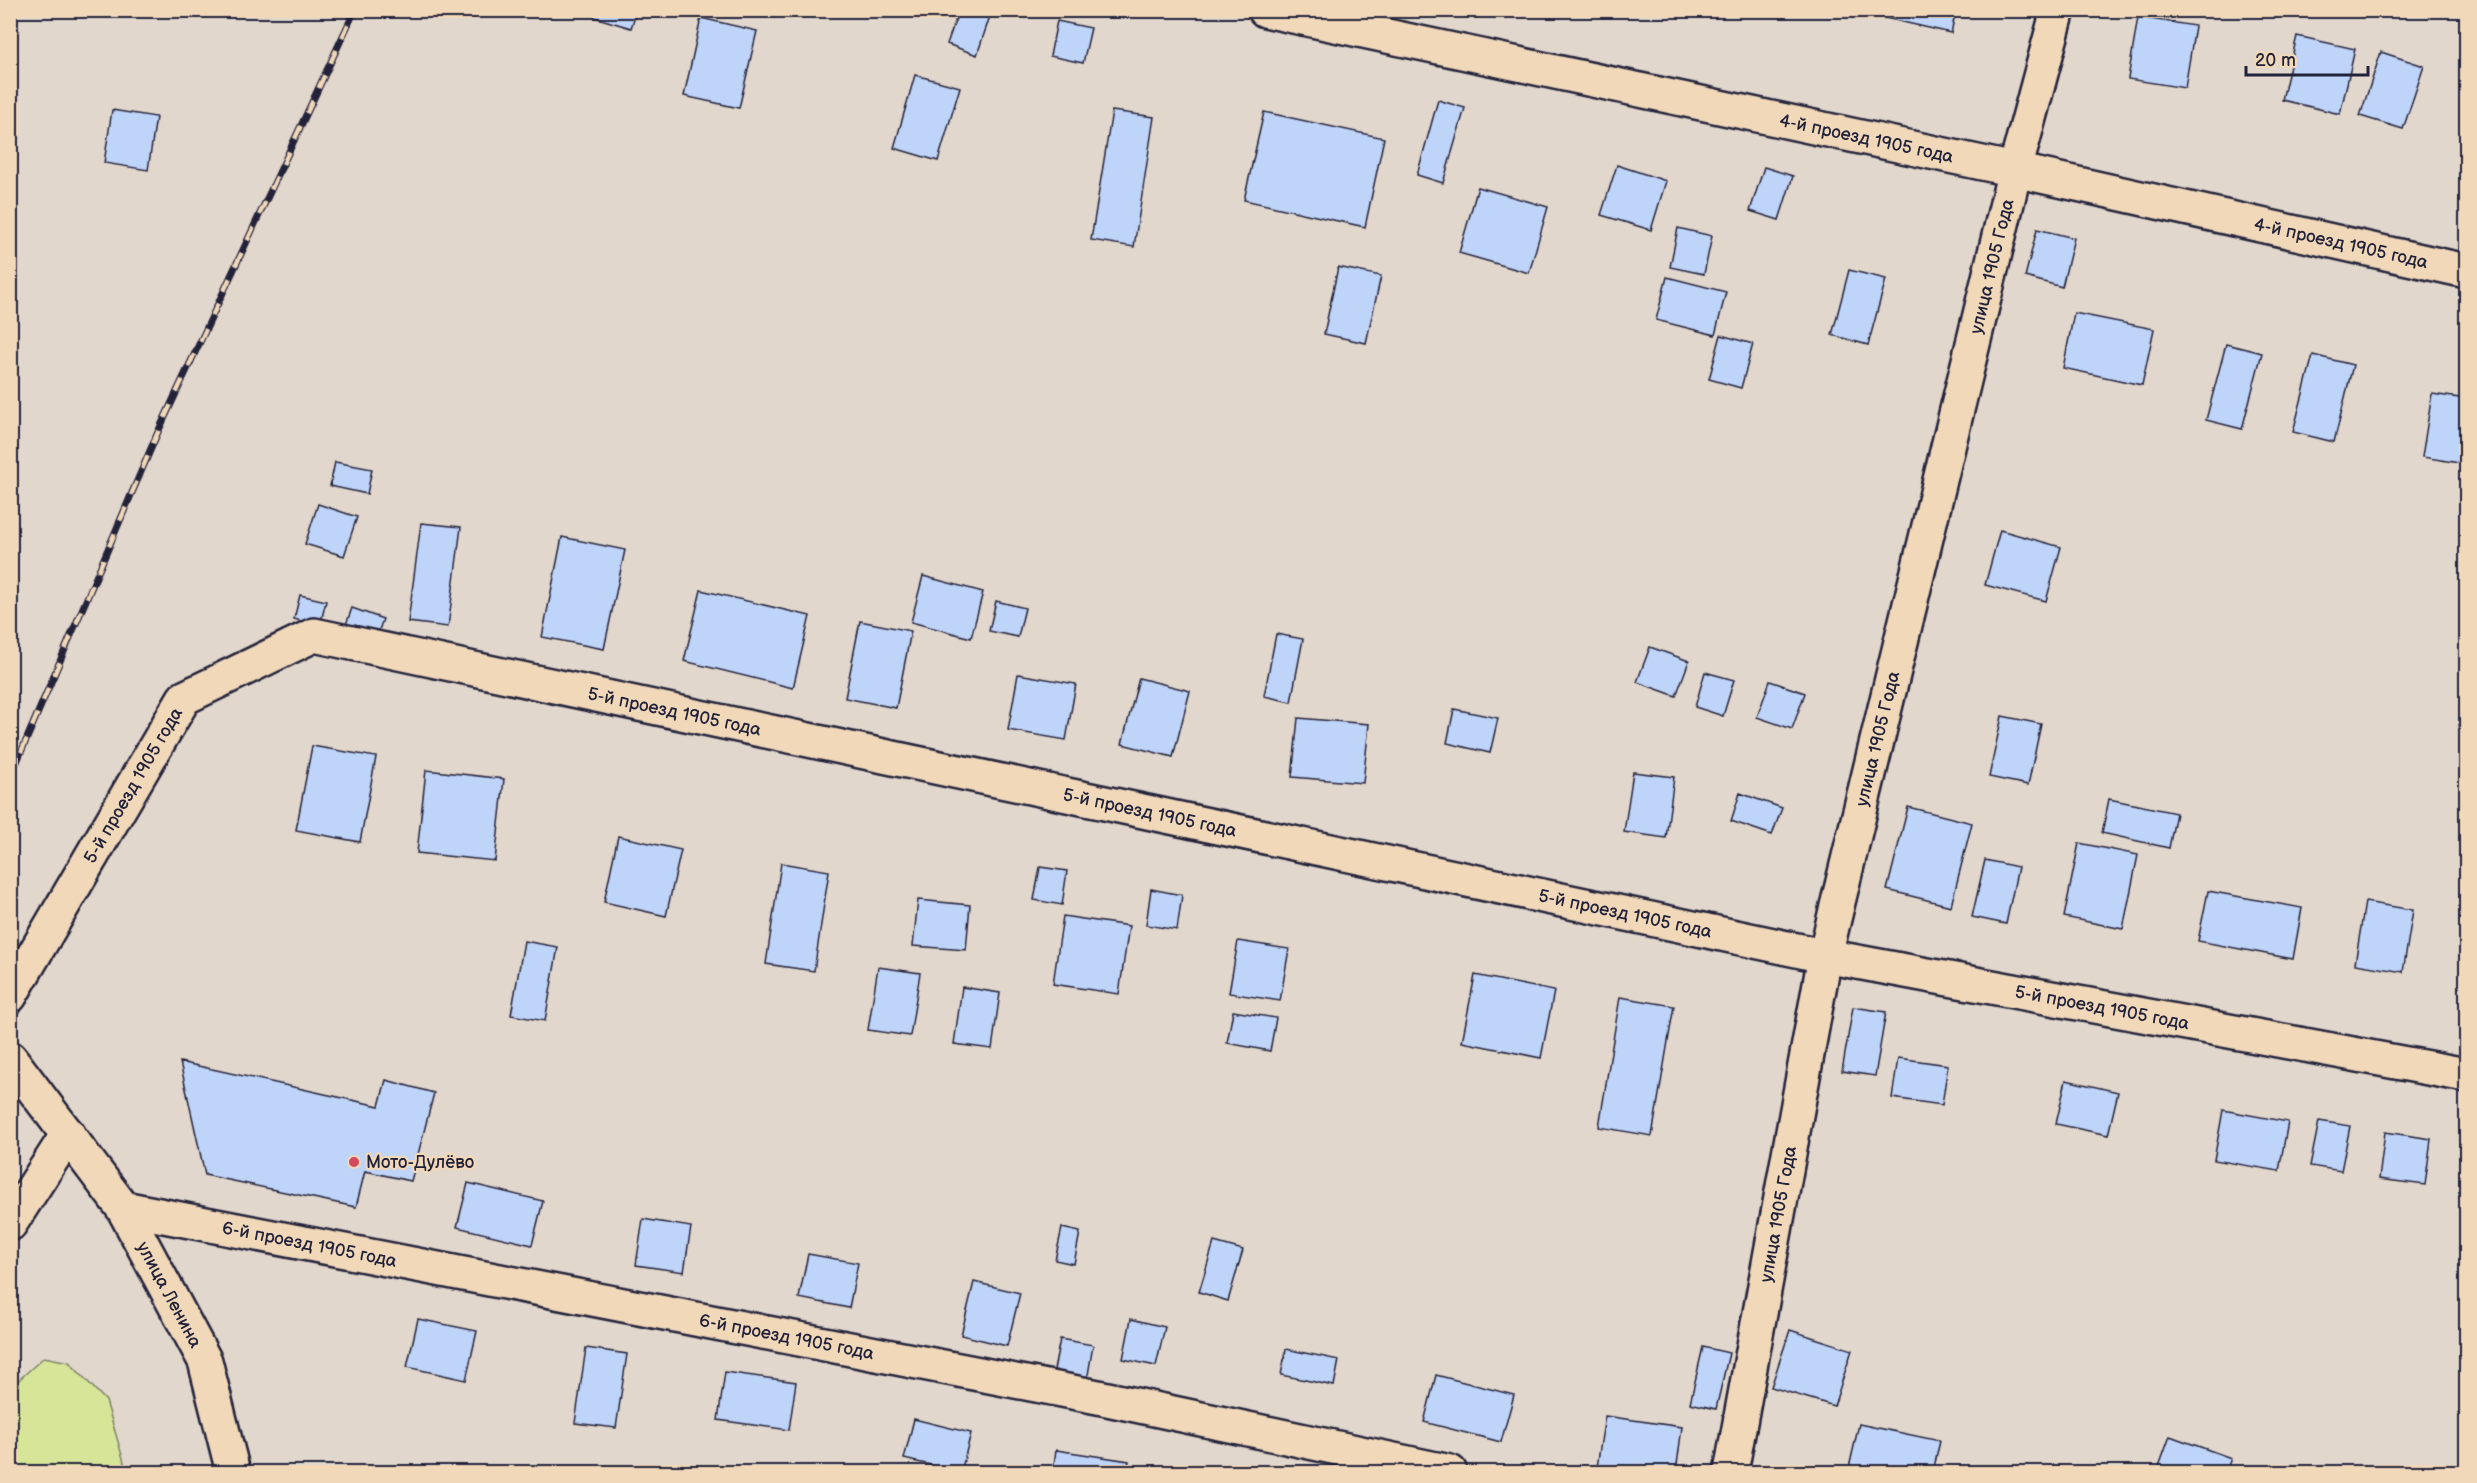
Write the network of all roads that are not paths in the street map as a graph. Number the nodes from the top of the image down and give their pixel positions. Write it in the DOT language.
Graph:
graph roads {
  1 [pos="1265,10"];
  2 [pos="2058,10"];
  3 [pos="2015,170"];
  4 [pos="2466,271"];
  5 [pos="1825,956"];
  6 [pos="10,996"];
  7 [pos="10,1058"];
  8 [pos="2466,1075"];
  9 [pos="68,1134"];
  10 [pos="123,1208"];
  11 [pos="10,1224"];
  12 [pos="233,1473"];
  13 [pos="1450,1473"];
  14 [pos="1731,1473"];
  1 -- 3 [label="main road, 4-й проезд 1905 года"];
  2 -- 3 [label="main road, улица 1905 Года"];
  3 -- 4 [label="main road, 4-й проезд 1905 года"];
  3 -- 5 [label="main road, улица 1905 Года"];
  5 -- 6 [label="main road, 5-й проезд 1905 года"];
  5 -- 8 [label="main road, 5-й проезд 1905 года"];
  5 -- 14 [label="main road, улица 1905 Года"];
  7 -- 9 [label="main road, улица Ленина"];
  9 -- 10 [label="main road, улица Ленина"];
  9 -- 11 [label="main road"];
  10 -- 12 [label="main road, улица Ленина"];
  10 -- 13 [label="main road, 6-й проезд 1905 года"];
}
